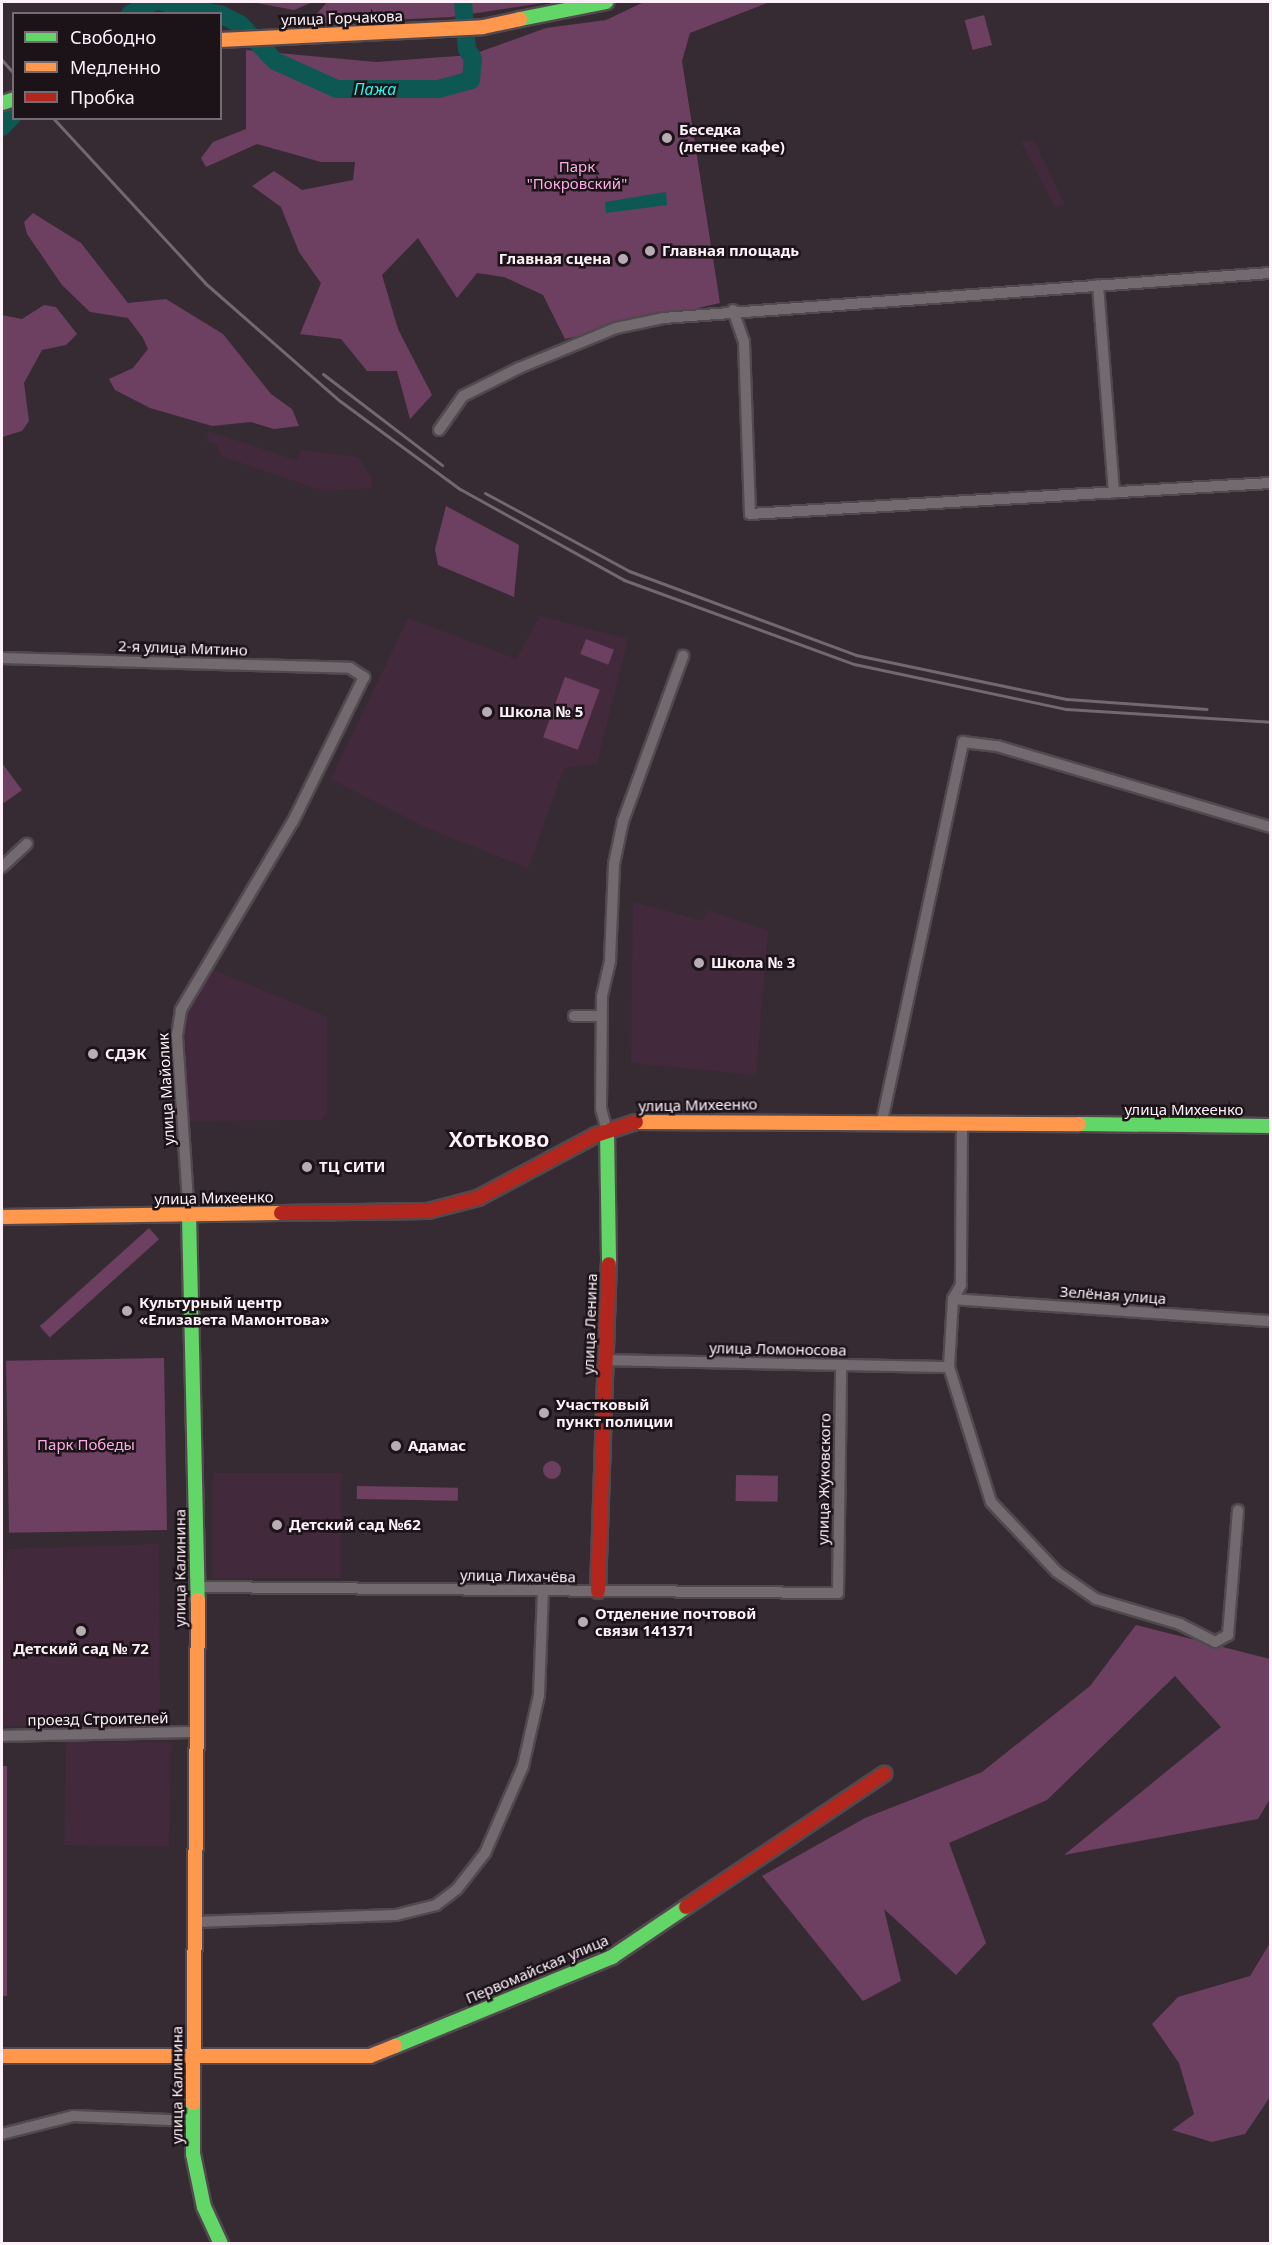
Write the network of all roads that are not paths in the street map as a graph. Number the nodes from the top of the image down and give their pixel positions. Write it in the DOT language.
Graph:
graph roads {
  1 [pos="606,2"];
  2 [pos="227,39"];
  3 [pos="1270,273"];
  4 [pos="1098,285"];
  5 [pos="733,310"];
  6 [pos="439,430"];
  7 [pos="1270,483"];
  8 [pos="1114,492"];
  9 [pos="683,656"];
  10 [pos="2,658"];
  11 [pos="293,821"];
  12 [pos="1270,827"];
  13 [pos="27,844"];
  14 [pos="2,867"];
  15 [pos="574,1016"];
  16 [pos="602,1016"];
  17 [pos="882,1121"];
  18 [pos="962,1123"];
  19 [pos="1270,1126"];
  20 [pos="607,1131"];
  21 [pos="189,1215"];
  22 [pos="2,1217"];
  23 [pos="953,1299"];
  24 [pos="1270,1321"];
  25 [pos="606,1360"];
  26 [pos="841,1365"];
  27 [pos="949,1367"];
  28 [pos="1238,1510"];
  29 [pos="198,1587"];
  30 [pos="598,1591"];
  31 [pos="543,1593"];
  32 [pos="838,1593"];
  33 [pos="196,1732"];
  34 [pos="2,1736"];
  35 [pos="884,1774"];
  36 [pos="194,1922"];
  37 [pos="2,2056"];
  38 [pos="193,2058"];
  39 [pos="193,2121"];
  40 [pos="2,2134"];
  41 [pos="221,2244"];
  1 -- 2 [label="street, улица Горчакова"];
  3 -- 4 [label="street"];
  4 -- 5 [label="street"];
  4 -- 8 [label="street"];
  5 -- 6 [label="street"];
  5 -- 8 [label="street"];
  7 -- 8 [label="street"];
  9 -- 16 [label="street"];
  10 -- 11 [label="street, 2-я улица Митино"];
  11 -- 21 [label="street, улица Майолик"];
  12 -- 17 [label="street"];
  13 -- 14 [label="street"];
  15 -- 16 [label="street"];
  16 -- 20 [label="street"];
  17 -- 18 [label="street, улица Михеенко"];
  17 -- 20 [label="street, улица Михеенко"];
  18 -- 19 [label="street, улица Михеенко"];
  18 -- 23 [label="street"];
  20 -- 21 [label="street, улица Михеенко"];
  20 -- 25 [label="street, улица Ленина"];
  21 -- 22 [label="street, улица Михеенко"];
  21 -- 29 [label="street, улица Калинина"];
  23 -- 24 [label="street, Зелёная улица"];
  23 -- 27 [label="street"];
  25 -- 26 [label="street, улица Ломоносова"];
  25 -- 30 [label="street, улица Ленина"];
  26 -- 27 [label="street, улица Ломоносова"];
  26 -- 32 [label="street, улица Жуковского"];
  27 -- 28 [label="street"];
  29 -- 31 [label="street, улица Лихачёва"];
  29 -- 33 [label="street, улица Калинина"];
  30 -- 31 [label="street, улица Лихачёва"];
  30 -- 32 [label="street, улица Лихачёва"];
  31 -- 36 [label="street"];
  33 -- 34 [label="street, проезд Строителей"];
  33 -- 36 [label="street, улица Калинина"];
  35 -- 38 [label="street, Первомайская улица"];
  36 -- 38 [label="street, улица Калинина"];
  37 -- 38 [label="street, Первомайская улица"];
  38 -- 39 [label="street, улица Калинина"];
  39 -- 40 [label="street"];
  39 -- 41 [label="street, улица Калинина"];
}
